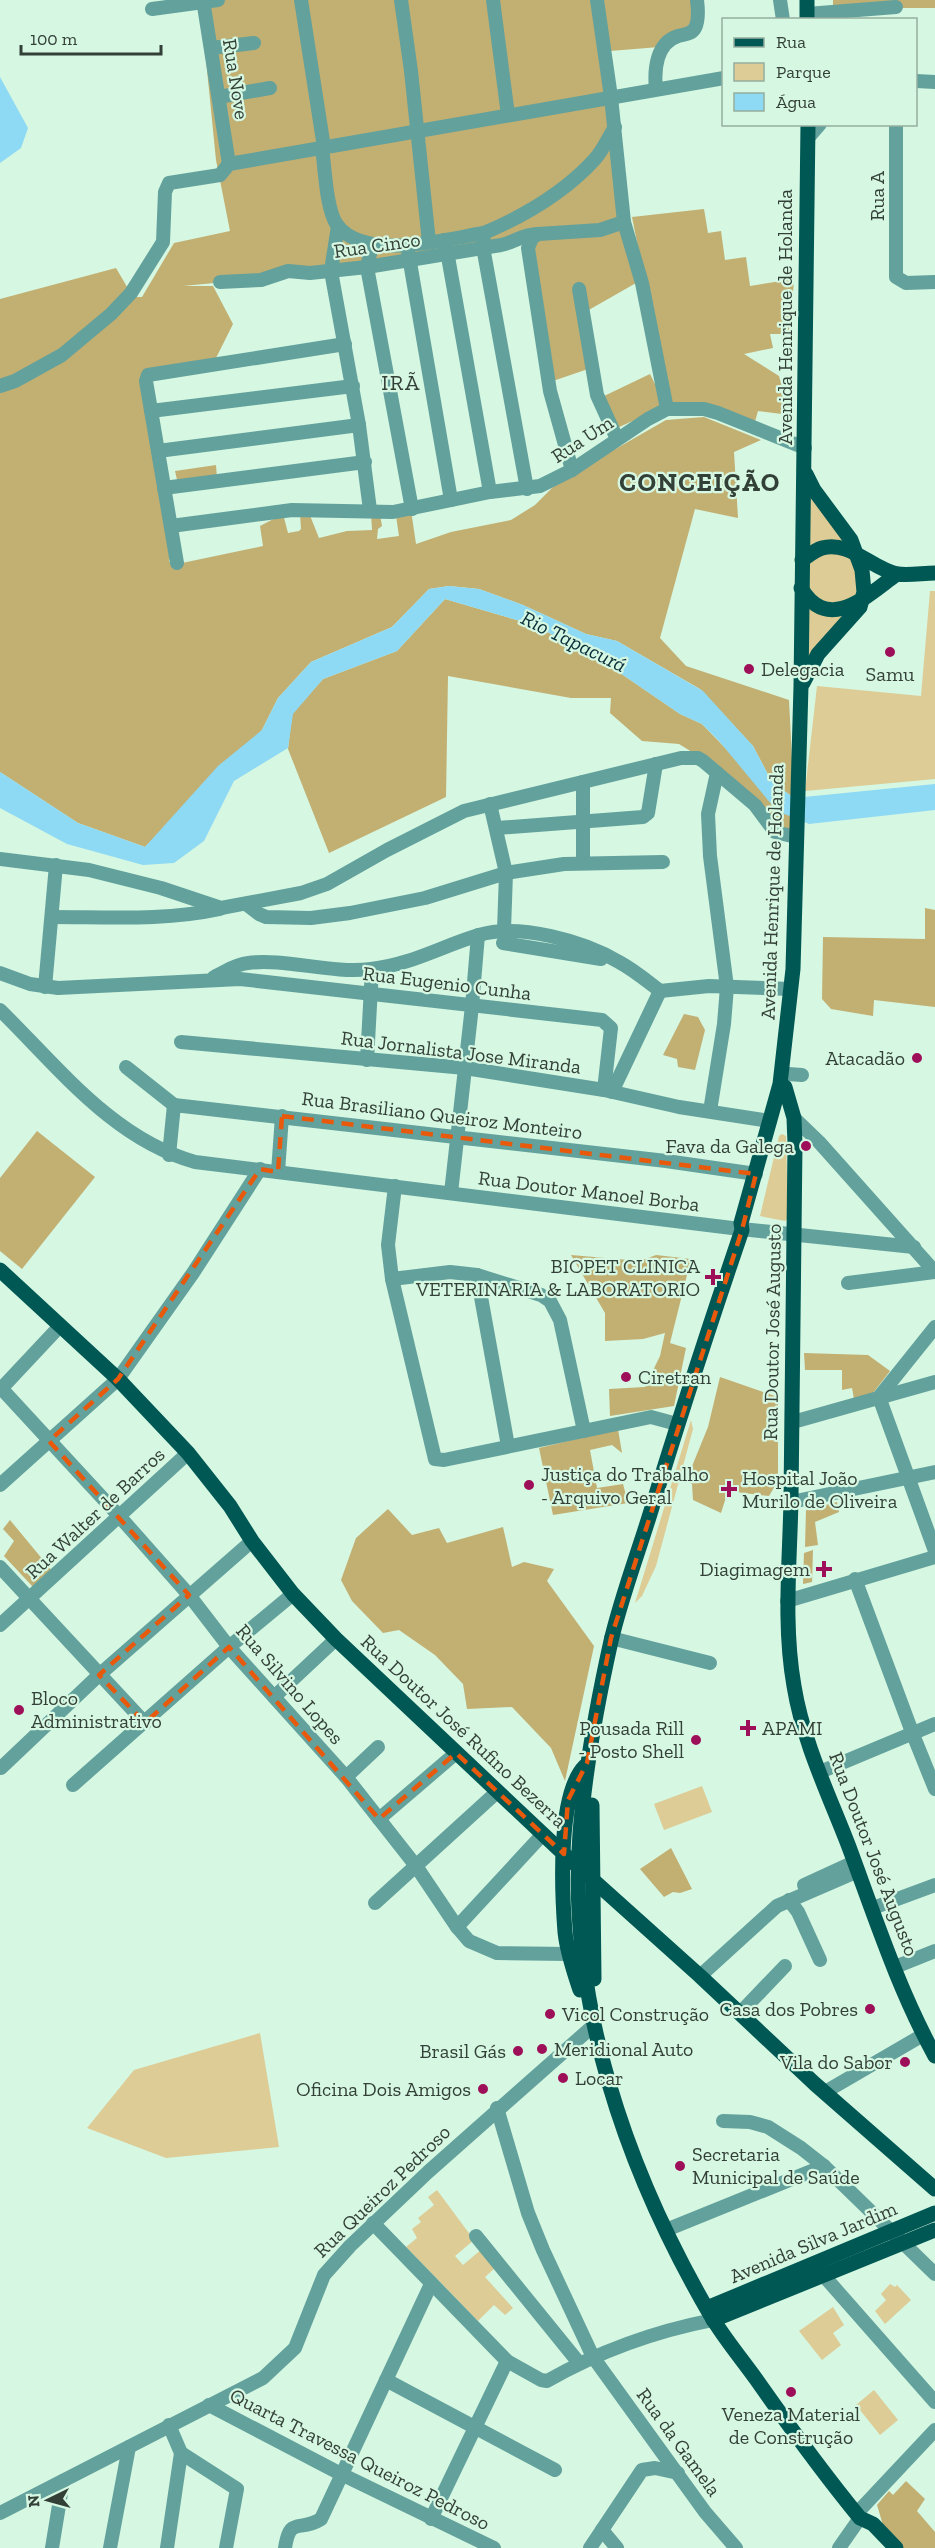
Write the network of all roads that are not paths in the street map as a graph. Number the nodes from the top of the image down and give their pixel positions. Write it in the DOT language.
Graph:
graph roads {
  1 [pos="218,0"];
  2 [pos="301,0"];
  3 [pos="401,0"];
  4 [pos="493,0"];
  5 [pos="597,0"];
  6 [pos="697,0"];
  7 [pos="780,0"];
  8 [pos="203,1"];
  9 [pos="152,9"];
  10 [pos="896,9"];
  11 [pos="807,11"];
  12 [pos="783,18"];
  13 [pos="254,43"];
  14 [pos="211,48"];
  15 [pos="722,78"];
  16 [pos="917,81"];
  17 [pos="935,82"];
  18 [pos="270,88"];
  19 [pos="656,89"];
  20 [pos="219,97"];
  21 [pos="611,97"];
  22 [pos="508,115"];
  23 [pos="896,126"];
  24 [pos="615,127"];
  25 [pos="418,130"];
  26 [pos="808,131"];
  27 [pos="322,144"];
  28 [pos="229,164"];
  29 [pos="624,222"];
  30 [pos="338,226"];
  31 [pos="484,233"];
  32 [pos="538,234"];
  33 [pos="445,240"];
  34 [pos="429,242"];
  35 [pos="372,245"];
  36 [pos="407,245"];
  37 [pos="483,247"];
  38 [pos="447,254"];
  39 [pos="409,261"];
  40 [pos="367,267"];
  41 [pos="331,271"];
  42 [pos="220,282"];
  43 [pos="935,282"];
  44 [pos="579,289"];
  45 [pos="345,344"];
  46 [pos="0,386"];
  47 [pos="352,386"];
  48 [pos="667,409"];
  49 [pos="151,411"];
  50 [pos="359,425"];
  51 [pos="617,439"];
  52 [pos="805,448"];
  53 [pos="158,451"];
  54 [pos="365,462"];
  55 [pos="572,470"];
  56 [pos="805,471"];
  57 [pos="164,488"];
  58 [pos="527,489"];
  59 [pos="490,492"];
  60 [pos="451,500"];
  61 [pos="412,508"];
  62 [pos="370,510"];
  63 [pos="171,526"];
  64 [pos="857,555"];
  65 [pos="802,560"];
  66 [pos="177,563"];
  67 [pos="935,573"];
  68 [pos="897,574"];
  69 [pos="801,588"];
  70 [pos="863,600"];
  71 [pos="801,686"];
  72 [pos="656,764"];
  73 [pos="717,773"];
  74 [pos="584,782"];
  75 [pos="490,804"];
  76 [pos="583,820"];
  77 [pos="497,828"];
  78 [pos="797,832"];
  79 [pos="0,860"];
  80 [pos="663,862"];
  81 [pos="583,863"];
  82 [pos="56,865"];
  83 [pos="506,873"];
  84 [pos="246,904"];
  85 [pos="220,908"];
  86 [pos="52,917"];
  87 [pos="478,935"];
  88 [pos="504,936"];
  89 [pos="372,969"];
  90 [pos="0,973"];
  91 [pos="212,978"];
  92 [pos="45,987"];
  93 [pos="727,987"];
  94 [pos="791,989"];
  95 [pos="660,991"];
  96 [pos="372,994"];
  97 [pos="472,1006"];
  98 [pos="0,1010"];
  99 [pos="181,1042"];
  100 [pos="367,1060"];
  101 [pos="126,1067"];
  102 [pos="465,1068"];
  103 [pos="793,1075"];
  104 [pos="608,1091"];
  105 [pos="174,1105"];
  106 [pos="710,1111"];
  107 [pos="282,1116"];
  108 [pos="794,1118"];
  109 [pos="770,1121"];
  110 [pos="456,1138"];
  111 [pos="170,1155"];
  112 [pos="260,1169"];
  113 [pos="278,1172"];
  114 [pos="756,1174"];
  115 [pos="395,1186"];
  116 [pos="451,1193"];
  117 [pos="742,1230"];
  118 [pos="795,1235"];
  119 [pos="914,1247"];
  120 [pos="0,1270"];
  121 [pos="935,1272"];
  122 [pos="477,1275"];
  123 [pos="392,1279"];
  124 [pos="848,1283"];
  125 [pos="60,1326"];
  126 [pos="935,1327"];
  127 [pos="118,1379"];
  128 [pos="935,1382"];
  129 [pos="0,1388"];
  130 [pos="879,1397"];
  131 [pos="793,1422"];
  132 [pos="677,1424"];
  133 [pos="584,1431"];
  134 [pos="49,1441"];
  135 [pos="508,1446"];
  136 [pos="188,1453"];
  137 [pos="935,1472"];
  138 [pos="909,1478"];
  139 [pos="0,1485"];
  140 [pos="791,1502"];
  141 [pos="120,1517"];
  142 [pos="252,1540"];
  143 [pos="935,1551"];
  144 [pos="935,1557"];
  145 [pos="0,1567"];
  146 [pos="855,1579"];
  147 [pos="293,1594"];
  148 [pos="189,1595"];
  149 [pos="30,1599"];
  150 [pos="787,1601"];
  151 [pos="0,1625"];
  152 [pos="611,1638"];
  153 [pos="336,1639"];
  154 [pos="229,1647"];
  155 [pos="710,1663"];
  156 [pos="99,1675"];
  157 [pos="274,1696"];
  158 [pos="145,1723"];
  159 [pos="935,1724"];
  160 [pos="912,1732"];
  161 [pos="591,1743"];
  162 [pos="378,1747"];
  163 [pos="456,1753"];
  164 [pos="587,1763"];
  165 [pos="1,1768"];
  166 [pos="820,1772"];
  167 [pos="346,1777"];
  168 [pos="73,1785"];
  169 [pos="935,1789"];
  170 [pos="497,1792"];
  171 [pos="379,1819"];
  172 [pos="543,1834"];
  173 [pos="564,1854"];
  174 [pos="416,1866"];
  175 [pos="856,1867"];
  176 [pos="591,1876"];
  177 [pos="935,1885"];
  178 [pos="789,1900"];
  179 [pos="375,1903"];
  180 [pos="873,1908"];
  181 [pos="457,1927"];
  182 [pos="935,1951"];
  183 [pos="569,1954"];
  184 [pos="820,1960"];
  185 [pos="785,1966"];
  186 [pos="895,1967"];
  187 [pos="700,1976"];
  188 [pos="590,2009"];
  189 [pos="740,2013"];
  190 [pos="593,2025"];
  191 [pos="923,2035"];
  192 [pos="935,2056"];
  193 [pos="825,2092"];
  194 [pos="497,2108"];
  195 [pos="723,2121"];
  196 [pos="824,2166"];
  197 [pos="935,2189"];
  198 [pos="935,2213"];
  199 [pos="372,2223"];
  200 [pos="666,2230"];
  201 [pos="935,2230"];
  202 [pos="892,2232"];
  203 [pos="476,2236"];
  204 [pos="903,2243"];
  205 [pos="821,2269"];
  206 [pos="935,2274"];
  207 [pos="431,2284"];
  208 [pos="710,2314"];
  209 [pos="593,2357"];
  210 [pos="507,2361"];
  211 [pos="579,2363"];
  212 [pos="386,2380"];
  213 [pos="935,2402"];
  214 [pos="209,2405"];
  215 [pos="169,2425"];
  216 [pos="474,2425"];
  217 [pos="935,2430"];
  218 [pos="129,2447"];
  219 [pos="182,2453"];
  220 [pos="555,2470"];
  221 [pos="678,2473"];
  222 [pos="341,2474"];
  223 [pos="63,2481"];
  224 [pos="0,2513"];
  225 [pos="860,2517"];
  226 [pos="431,2519"];
  227 [pos="602,2530"];
  228 [pos="52,2548"];
  229 [pos="110,2548"];
  230 [pos="167,2548"];
  231 [pos="226,2548"];
  232 [pos="285,2548"];
  233 [pos="494,2548"];
  234 [pos="590,2548"];
  235 [pos="617,2548"];
  236 [pos="736,2548"];
  237 [pos="839,2548"];
  238 [pos="882,2548"];
  239 [pos="896,2548"];
  1 -- 8 [label="street"];
  2 -- 27 [label="street"];
  3 -- 25 [label="street"];
  4 -- 22 [label="street"];
  5 -- 21 [label="street"];
  6 -- 19 [label="street"];
  7 -- 12 [label="street"];
  8 -- 9 [label="street"];
  8 -- 14 [label="street, Rua Nove"];
  10 -- 11 [label="street"];
  13 -- 14 [label="street"];
  14 -- 20 [label="street, Rua Nove"];
  15 -- 19 [label="street"];
  16 -- 17 [label="street"];
  18 -- 20 [label="street"];
  19 -- 21 [label="street"];
  20 -- 28 [label="street, Rua Nove"];
  21 -- 22 [label="street"];
  21 -- 24 [label="street"];
  22 -- 25 [label="street"];
  23 -- 43 [label="street, Rua A"];
  24 -- 29 [label="street"];
  24 -- 31 [label="street"];
  25 -- 27 [label="street"];
  25 -- 34 [label="street"];
  26 -- 52 [label="main road, Avenida Henrique de Holanda"];
  27 -- 28 [label="street"];
  27 -- 30 [label="street"];
  28 -- 46 [label="street"];
  29 -- 32 [label="street, Rua Cinco"];
  29 -- 48 [label="street"];
  30 -- 35 [label="street"];
  30 -- 41 [label="street"];
  31 -- 33 [label="street"];
  31 -- 37 [label="street"];
  32 -- 37 [label="street, Rua Cinco"];
  32 -- 55 [label="street"];
  33 -- 34 [label="street"];
  33 -- 38 [label="street"];
  34 -- 36 [label="street"];
  35 -- 36 [label="street"];
  35 -- 40 [label="street"];
  36 -- 39 [label="street"];
  37 -- 38 [label="street, Rua Cinco"];
  37 -- 58 [label="street"];
  38 -- 39 [label="street, Rua Cinco"];
  38 -- 59 [label="street"];
  39 -- 40 [label="street, Rua Cinco"];
  39 -- 60 [label="street"];
  40 -- 41 [label="street, Rua Cinco"];
  40 -- 61 [label="street"];
  41 -- 42 [label="street, Rua Cinco"];
  41 -- 45 [label="street"];
  44 -- 51 [label="street"];
  45 -- 47 [label="street"];
  45 -- 49 [label="street"];
  47 -- 49 [label="street"];
  47 -- 50 [label="street"];
  48 -- 51 [label="street, Rua Um"];
  48 -- 52 [label="street"];
  49 -- 53 [label="street"];
  50 -- 53 [label="street"];
  50 -- 54 [label="street"];
  51 -- 55 [label="street, Rua Um"];
  52 -- 56 [label="main road, Avenida Henrique de Holanda"];
  53 -- 57 [label="street"];
  54 -- 57 [label="street"];
  54 -- 62 [label="street"];
  55 -- 58 [label="street, Rua Um"];
  56 -- 64 [label="main road"];
  56 -- 65 [label="main road, Avenida Henrique de Holanda"];
  57 -- 63 [label="street"];
  58 -- 59 [label="street, Rua Um"];
  59 -- 60 [label="street, Rua Um"];
  60 -- 61 [label="street, Rua Um"];
  61 -- 62 [label="street, Rua Um"];
  62 -- 63 [label="street, Rua Um"];
  63 -- 66 [label="street"];
  64 -- 65 [label="main road"];
  64 -- 68 [label="main road"];
  64 -- 70 [label="main road"];
  65 -- 69 [label="main road, Avenida Henrique de Holanda"];
  67 -- 68 [label="main road"];
  68 -- 70 [label="main road"];
  69 -- 70 [label="main road"];
  69 -- 71 [label="main road, Avenida Henrique de Holanda"];
  70 -- 71 [label="main road"];
  71 -- 78 [label="main road, Avenida Henrique de Holanda"];
  72 -- 73 [label="street"];
  72 -- 74 [label="street"];
  72 -- 76 [label="street"];
  73 -- 78 [label="street"];
  73 -- 93 [label="street"];
  74 -- 75 [label="street"];
  74 -- 76 [label="street"];
  75 -- 77 [label="street"];
  75 -- 84 [label="street"];
  76 -- 77 [label="street"];
  76 -- 81 [label="street"];
  77 -- 83 [label="street"];
  78 -- 94 [label="main road, Avenida Henrique de Holanda"];
  78 -- 103 [label="main road"];
  79 -- 82 [label="street"];
  80 -- 81 [label="street"];
  81 -- 83 [label="street"];
  82 -- 85 [label="street"];
  82 -- 86 [label="street"];
  83 -- 84 [label="street"];
  83 -- 88 [label="street"];
  84 -- 85 [label="street"];
  85 -- 86 [label="street"];
  86 -- 92 [label="street"];
  87 -- 88 [label="street"];
  87 -- 89 [label="street"];
  87 -- 97 [label="street"];
  88 -- 95 [label="street"];
  89 -- 91 [label="street"];
  89 -- 96 [label="street"];
  90 -- 92 [label="street"];
  91 -- 92 [label="street, Rua Eugenio Cunha"];
  91 -- 96 [label="street, Rua Eugenio Cunha"];
  93 -- 94 [label="street"];
  93 -- 95 [label="street"];
  93 -- 106 [label="street"];
  94 -- 109 [label="main road, Avenida Henrique de Holanda"];
  95 -- 104 [label="street"];
  96 -- 97 [label="street, Rua Eugenio Cunha"];
  96 -- 100 [label="street"];
  97 -- 102 [label="street"];
  97 -- 104 [label="street, Rua Eugenio Cunha"];
  98 -- 111 [label="street, Rua Doutor Manoel Borba"];
  99 -- 100 [label="street, Rua Jornalista Jose Miranda"];
  100 -- 102 [label="street, Rua Jornalista Jose Miranda"];
  101 -- 105 [label="street"];
  102 -- 104 [label="street, Rua Jornalista Jose Miranda"];
  102 -- 110 [label="street"];
  103 -- 108 [label="main road, Rua Doutor José Augusto"];
  103 -- 117 [label="main road"];
  104 -- 106 [label="street, Rua Jornalista Jose Miranda"];
  105 -- 107 [label="street, Rua Brasiliano Queiroz Monteiro"];
  105 -- 111 [label="street"];
  106 -- 109 [label="street, Rua Jornalista Jose Miranda"];
  107 -- 110 [label="street, Rua Brasiliano Queiroz Monteiro"];
  107 -- 113 [label="street"];
  108 -- 118 [label="main road, Rua Doutor José Augusto"];
  108 -- 119 [label="street"];
  109 -- 114 [label="main road, Avenida Henrique de Holanda"];
  110 -- 114 [label="street, Rua Brasiliano Queiroz Monteiro"];
  110 -- 116 [label="street"];
  111 -- 112 [label="street, Rua Doutor Manoel Borba"];
  112 -- 113 [label="street, Rua Doutor Manoel Borba"];
  112 -- 127 [label="street"];
  113 -- 115 [label="street, Rua Doutor Manoel Borba"];
  114 -- 117 [label="main road, Avenida Henrique de Holanda"];
  115 -- 116 [label="street, Rua Doutor Manoel Borba"];
  115 -- 123 [label="street"];
  116 -- 117 [label="street, Rua Doutor Manoel Borba"];
  117 -- 118 [label="street, Rua Doutor Manoel Borba"];
  117 -- 132 [label="main road, Avenida Henrique de Holanda"];
  118 -- 119 [label="street, Rua Doutor Manoel Borba"];
  118 -- 131 [label="main road, Rua Doutor José Augusto"];
  119 -- 121 [label="street"];
  120 -- 125 [label="main road, Rua Doutor José Rufino Bezerra"];
  121 -- 124 [label="street"];
  122 -- 123 [label="street"];
  122 -- 133 [label="street"];
  122 -- 135 [label="street"];
  123 -- 135 [label="street"];
  125 -- 127 [label="main road, Rua Doutor José Rufino Bezerra"];
  125 -- 129 [label="street"];
  126 -- 130 [label="street"];
  127 -- 134 [label="street"];
  127 -- 136 [label="main road, Rua Doutor José Rufino Bezerra"];
  128 -- 130 [label="street"];
  129 -- 134 [label="street, Rua Silvino Lopes"];
  130 -- 131 [label="street"];
  130 -- 138 [label="street"];
  131 -- 140 [label="main road, Rua Doutor José Augusto"];
  132 -- 133 [label="street"];
  132 -- 152 [label="main road, Avenida Henrique de Holanda"];
  133 -- 135 [label="street"];
  134 -- 139 [label="street"];
  134 -- 141 [label="street, Rua Silvino Lopes"];
  136 -- 141 [label="street, Rua Walter de Barros"];
  136 -- 142 [label="main road, Rua Doutor José Rufino Bezerra"];
  137 -- 138 [label="street"];
  138 -- 140 [label="street"];
  138 -- 143 [label="street"];
  140 -- 150 [label="main road, Rua Doutor José Augusto"];
  141 -- 148 [label="street, Rua Silvino Lopes"];
  141 -- 149 [label="street, Rua Walter de Barros"];
  142 -- 147 [label="main road, Rua Doutor José Rufino Bezerra"];
  142 -- 148 [label="street"];
  144 -- 146 [label="street"];
  145 -- 149 [label="street"];
  146 -- 150 [label="street"];
  146 -- 160 [label="street"];
  147 -- 153 [label="main road, Rua Doutor José Rufino Bezerra"];
  147 -- 154 [label="street"];
  148 -- 154 [label="street, Rua Silvino Lopes"];
  148 -- 156 [label="street"];
  149 -- 151 [label="street, Rua Walter de Barros"];
  149 -- 156 [label="street"];
  150 -- 166 [label="main road, Rua Doutor José Augusto"];
  152 -- 155 [label="street"];
  152 -- 161 [label="main road, Avenida Henrique de Holanda"];
  153 -- 157 [label="street"];
  153 -- 163 [label="main road, Rua Doutor José Rufino Bezerra"];
  154 -- 157 [label="street, Rua Silvino Lopes"];
  154 -- 158 [label="street"];
  156 -- 158 [label="street"];
  156 -- 165 [label="street"];
  157 -- 167 [label="street, Rua Silvino Lopes"];
  158 -- 168 [label="street"];
  159 -- 160 [label="street"];
  160 -- 166 [label="street"];
  160 -- 169 [label="street"];
  161 -- 164 [label="main road, Avenida Henrique de Holanda"];
  161 -- 176 [label="main road"];
  162 -- 167 [label="street"];
  163 -- 170 [label="main road, Rua Doutor José Rufino Bezerra"];
  163 -- 171 [label="street"];
  164 -- 173 [label="main road"];
  164 -- 188 [label="main road, Avenida Henrique de Holanda"];
  166 -- 175 [label="main road, Rua Doutor José Augusto"];
  167 -- 171 [label="street, Rua Silvino Lopes"];
  170 -- 172 [label="main road, Rua Doutor José Rufino Bezerra"];
  170 -- 174 [label="street"];
  171 -- 174 [label="street, Rua Silvino Lopes"];
  172 -- 173 [label="main road, Rua Doutor José Rufino Bezerra"];
  172 -- 181 [label="street"];
  173 -- 176 [label="main road, Rua Doutor José Rufino Bezerra"];
  173 -- 183 [label="main road"];
  174 -- 179 [label="street"];
  174 -- 181 [label="street, Rua Silvino Lopes"];
  175 -- 178 [label="street"];
  175 -- 180 [label="main road, Rua Doutor José Augusto"];
  176 -- 187 [label="main road, Rua Doutor José Rufino Bezerra"];
  176 -- 188 [label="main road"];
  177 -- 180 [label="street"];
  178 -- 184 [label="street"];
  178 -- 187 [label="street"];
  180 -- 186 [label="main road, Rua Doutor José Augusto"];
  181 -- 183 [label="street, Rua Silvino Lopes"];
  182 -- 186 [label="street"];
  183 -- 188 [label="main road"];
  185 -- 189 [label="street"];
  186 -- 191 [label="main road, Rua Doutor José Augusto"];
  187 -- 189 [label="main road, Rua Doutor José Rufino Bezerra"];
  188 -- 190 [label="main road, Avenida Henrique de Holanda"];
  189 -- 193 [label="main road, Rua Doutor José Rufino Bezerra"];
  190 -- 194 [label="street, Rua Queiroz Pedroso"];
  190 -- 200 [label="main road, Avenida Henrique de Holanda"];
  191 -- 192 [label="main road, Rua Doutor José Augusto"];
  191 -- 193 [label="street"];
  193 -- 197 [label="main road, Rua Doutor José Rufino Bezerra"];
  194 -- 199 [label="street, Rua Queiroz Pedroso"];
  194 -- 209 [label="street, Rua da Gamela"];
  195 -- 196 [label="street"];
  196 -- 200 [label="street"];
  196 -- 202 [label="street"];
  198 -- 202 [label="main road, Avenida Silva Jardim"];
  199 -- 207 [label="street"];
  199 -- 214 [label="street, Rua Queiroz Pedroso"];
  200 -- 208 [label="main road, Avenida Henrique de Holanda"];
  201 -- 204 [label="main road, Avenida Silva Jardim"];
  202 -- 204 [label="street"];
  202 -- 205 [label="main road, Avenida Silva Jardim"];
  203 -- 211 [label="street"];
  204 -- 205 [label="main road, Avenida Silva Jardim"];
  204 -- 206 [label="street"];
  205 -- 208 [label="main road, Avenida Silva Jardim"];
  205 -- 213 [label="street"];
  207 -- 210 [label="street"];
  207 -- 212 [label="street"];
  208 -- 209 [label="street"];
  208 -- 225 [label="main road, Avenida Henrique de Holanda"];
  209 -- 211 [label="street"];
  209 -- 221 [label="street, Rua da Gamela"];
  210 -- 211 [label="street"];
  210 -- 216 [label="street"];
  212 -- 216 [label="street"];
  212 -- 222 [label="street"];
  214 -- 215 [label="street, Rua Queiroz Pedroso"];
  214 -- 222 [label="street, Quarta Travessa Queiroz Pedroso"];
  215 -- 218 [label="street, Rua Queiroz Pedroso"];
  215 -- 219 [label="street"];
  216 -- 220 [label="street"];
  216 -- 226 [label="street"];
  217 -- 225 [label="street"];
  218 -- 223 [label="street, Rua Queiroz Pedroso"];
  218 -- 229 [label="street"];
  219 -- 230 [label="street"];
  219 -- 231 [label="street"];
  221 -- 227 [label="street"];
  221 -- 236 [label="street, Rua da Gamela"];
  222 -- 226 [label="street, Quarta Travessa Queiroz Pedroso"];
  222 -- 232 [label="street"];
  223 -- 224 [label="street, Rua Queiroz Pedroso"];
  223 -- 228 [label="street"];
  225 -- 237 [label="street"];
  225 -- 238 [label="main road"];
  225 -- 239 [label="main road, Avenida Henrique de Holanda"];
  226 -- 233 [label="street, Quarta Travessa Queiroz Pedroso"];
  227 -- 234 [label="street"];
  227 -- 235 [label="street"];
}
